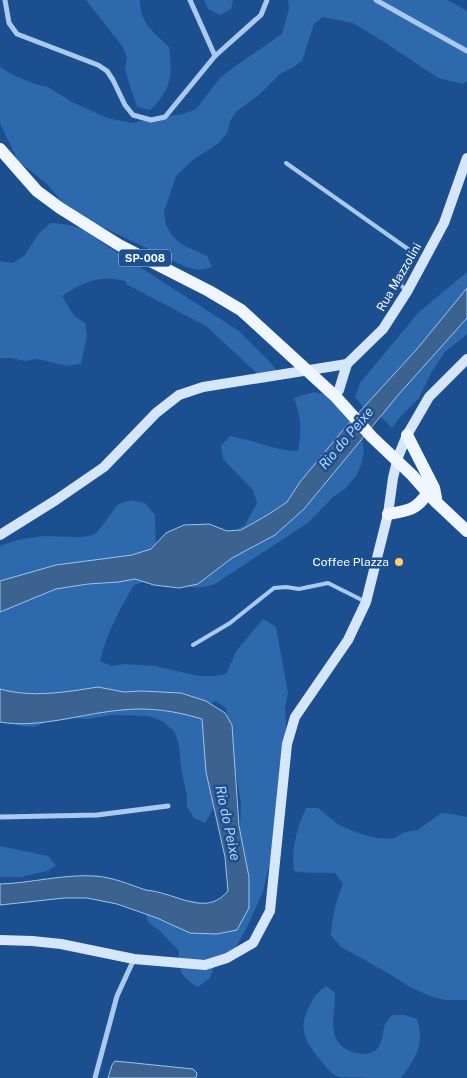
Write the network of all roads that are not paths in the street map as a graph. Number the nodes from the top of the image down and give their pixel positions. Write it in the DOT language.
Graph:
graph roads {
  1 [pos="5,0"];
  2 [pos="190,0"];
  3 [pos="267,0"];
  4 [pos="376,0"];
  5 [pos="467,51"];
  6 [pos="215,56"];
  7 [pos="0,149"];
  8 [pos="467,158"];
  9 [pos="286,163"];
  10 [pos="408,290"];
  11 [pos="467,358"];
  12 [pos="347,364"];
  13 [pos="338,399"];
  14 [pos="406,435"];
  15 [pos="432,496"];
  16 [pos="388,514"];
  17 [pos="467,531"];
  18 [pos="0,534"];
  19 [pos="366,602"];
  20 [pos="193,645"];
  21 [pos="168,806"];
  22 [pos="0,817"];
  23 [pos="2,942"];
  24 [pos="134,959"];
  25 [pos="95,1078"];
  1 -- 6 [label="street"];
  2 -- 6 [label="street"];
  3 -- 6 [label="street"];
  4 -- 5 [label="street"];
  7 -- 13 [label="main road, SP-008"];
  8 -- 10 [label="street, Rua Mazzolini"];
  9 -- 10 [label="lane"];
  10 -- 12 [label="street, Rua Mazzolini"];
  11 -- 14 [label="street"];
  12 -- 13 [label="street, Rua Mazzolini"];
  12 -- 18 [label="street"];
  13 -- 15 [label="main road, SP-008"];
  14 -- 15 [label="main road"];
  14 -- 16 [label="street"];
  15 -- 16 [label="main road"];
  15 -- 17 [label="main road, SP-008"];
  16 -- 19 [label="street"];
  19 -- 20 [label="lane"];
  19 -- 24 [label="street"];
  21 -- 22 [label="street"];
  23 -- 24 [label="street"];
  24 -- 25 [label="street"];
}
